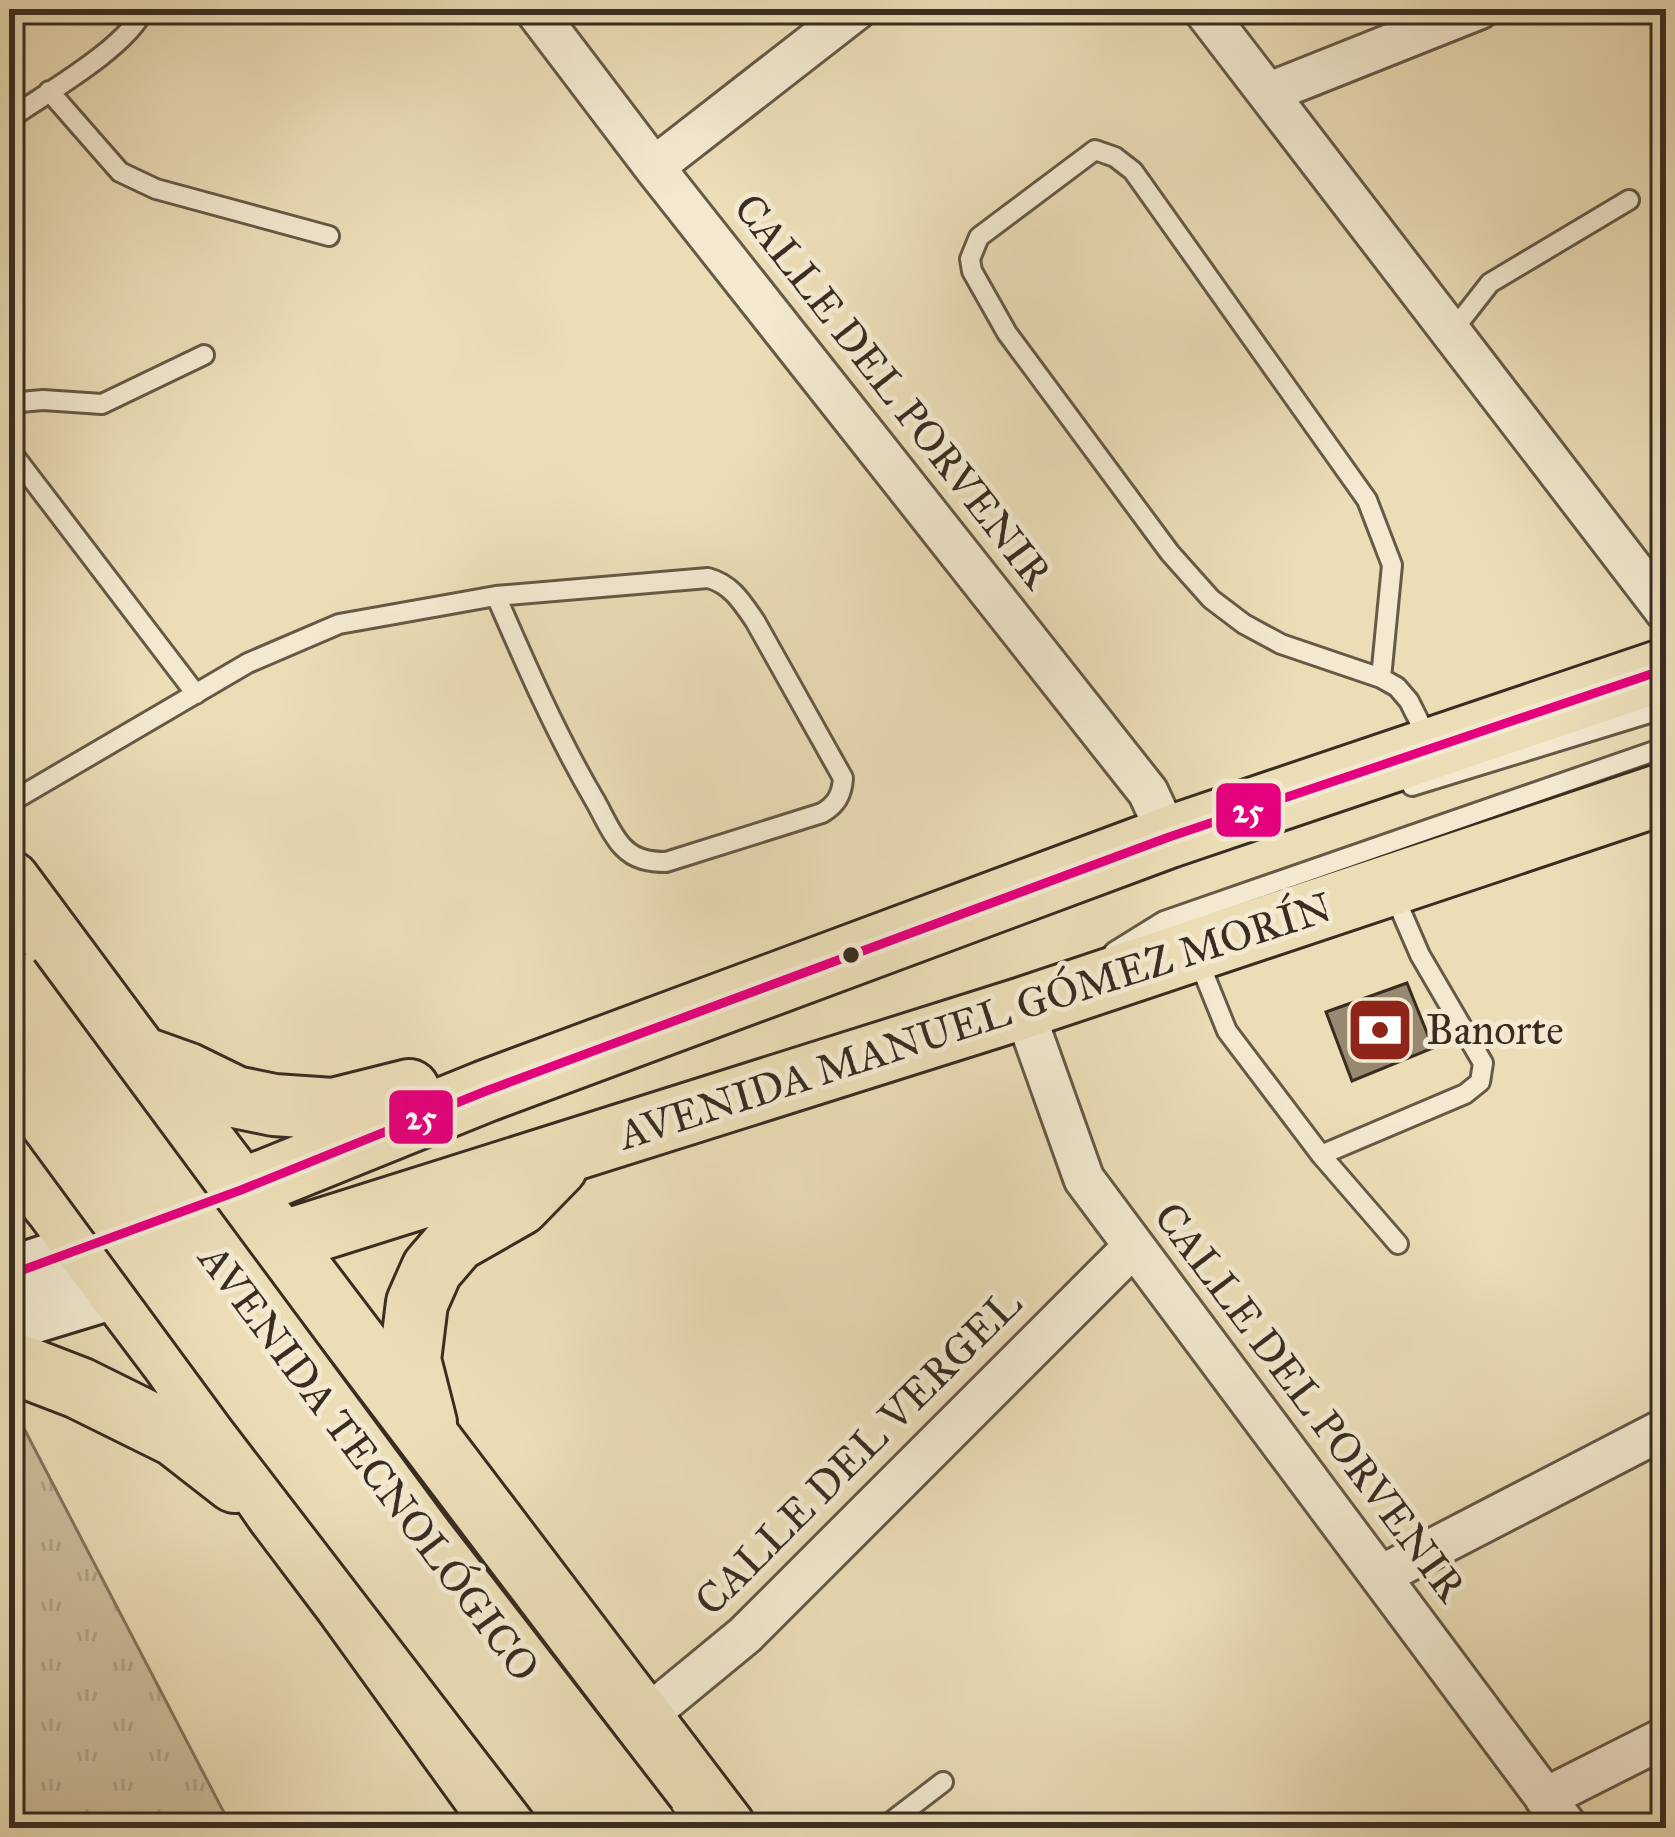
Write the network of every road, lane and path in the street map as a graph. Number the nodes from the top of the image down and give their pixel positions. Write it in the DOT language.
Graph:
graph roads {
  1 [pos="144,9"];
  2 [pos="534,9"];
  3 [pos="1203,9"];
  4 [pos="1479,9"];
  5 [pos="849,11"];
  6 [pos="49,92"];
  7 [pos="1268,93"];
  8 [pos="9,119"];
  9 [pos="654,167"];
  10 [pos="1629,200"];
  11 [pos="329,236"];
  12 [pos="1450,334"];
  13 [pos="204,355"];
  14 [pos="9,403"];
  15 [pos="9,455"];
  16 [pos="496,596"];
  17 [pos="1666,612"];
  18 [pos="1666,669"];
  19 [pos="1381,678"];
  20 [pos="196,694"];
  21 [pos="1666,708"];
  22 [pos="1666,748"];
  23 [pos="1413,769"];
  24 [pos="1666,794"];
  25 [pos="9,803"];
  26 [pos="1304,813"];
  27 [pos="1169,837"];
  28 [pos="9,880"];
  29 [pos="1390,888"];
  30 [pos="1195,952"];
  31 [pos="9,979"];
  32 [pos="1024,1008"];
  33 [pos="139,1056"];
  34 [pos="9,1065"];
  35 [pos="486,1091"];
  36 [pos="187,1118"];
  37 [pos="9,1149"];
  38 [pos="574,1149"];
  39 [pos="1321,1155"];
  40 [pos="241,1190"];
  41 [pos="1398,1244"];
  42 [pos="1134,1246"];
  43 [pos="86,1248"];
  44 [pos="295,1262"];
  45 [pos="9,1275"];
  46 [pos="9,1323"];
  47 [pos="9,1360"];
  48 [pos="174,1364"];
  49 [pos="1666,1428"];
  50 [pos="429,1435"];
  51 [pos="276,1512"];
  52 [pos="1380,1576"];
  53 [pos="643,1719"];
  54 [pos="1666,1737"];
  55 [pos="943,1782"];
  56 [pos="1557,1813"];
  57 [pos="507,1828"];
  58 [pos="584,1828"];
  59 [pos="647,1828"];
  60 [pos="725,1828"];
  61 [pos="884,1828"];
  1 -- 6 [label="lane"];
  2 -- 9 [label="street, CALLE DEL PORVENIR"];
  3 -- 7 [label="street"];
  4 -- 7 [label="street"];
  5 -- 9 [label="street"];
  6 -- 8 [label="lane"];
  6 -- 11 [label="lane"];
  7 -- 12 [label="street"];
  9 -- 27 [label="street, CALLE DEL PORVENIR"];
  10 -- 12 [label="lane"];
  12 -- 17 [label="street"];
  13 -- 14 [label="lane"];
  15 -- 20 [label="lane"];
  16 -- 16 [label="lane"];
  16 -- 20 [label="lane"];
  18 -- 23 [label="main road"];
  19 -- 19 [label="lane"];
  19 -- 23 [label="lane"];
  20 -- 25 [label="lane"];
  21 -- 23 [label="lane"];
  22 -- 32 [label="lane"];
  23 -- 27 [label="main road"];
  24 -- 29 [label="main road, AVENIDA MANUEL GÓMEZ MORÍN"];
  26 -- 27 [label="lane"];
  27 -- 35 [label="main road"];
  28 -- 33 [label="main road"];
  29 -- 30 [label="main road, AVENIDA MANUEL GÓMEZ MORÍN"];
  29 -- 39 [label="lane"];
  30 -- 32 [label="main road, AVENIDA MANUEL GÓMEZ MORÍN"];
  30 -- 39 [label="lane"];
  31 -- 59 [label="main road, AVENIDA TECNOLÓGICO, bridge"];
  32 -- 38 [label="main road, AVENIDA MANUEL GÓMEZ MORÍN"];
  32 -- 42 [label="street, CALLE DEL PORVENIR"];
  33 -- 35 [label="main road"];
  33 -- 36 [label="main road"];
  34 -- 58 [label="main road, AVENIDA TECNOLÓGICO, bridge"];
  35 -- 40 [label="main road"];
  36 -- 40 [label="main road"];
  36 -- 43 [label="main road"];
  37 -- 43 [label="main road"];
  38 -- 44 [label="main road, AVENIDA MANUEL GÓMEZ MORÍN"];
  38 -- 50 [label="main road"];
  39 -- 41 [label="lane"];
  40 -- 43 [label="main road"];
  40 -- 44 [label="main road"];
  42 -- 52 [label="street, CALLE DEL PORVENIR"];
  42 -- 53 [label="street, CALLE DEL VERGEL"];
  43 -- 44 [label="main road, AVENIDA MANUEL GÓMEZ MORÍN"];
  43 -- 45 [label="main road"];
  43 -- 46 [label="main road"];
  43 -- 48 [label="main road"];
  44 -- 48 [label="main road"];
  44 -- 50 [label="main road"];
  47 -- 51 [label="main road"];
  48 -- 51 [label="main road"];
  49 -- 52 [label="street"];
  50 -- 53 [label="main road"];
  51 -- 57 [label="main road"];
  52 -- 56 [label="street, CALLE DEL PORVENIR"];
  53 -- 60 [label="main road"];
  54 -- 56 [label="street"];
  55 -- 61 [label="lane"];
}
